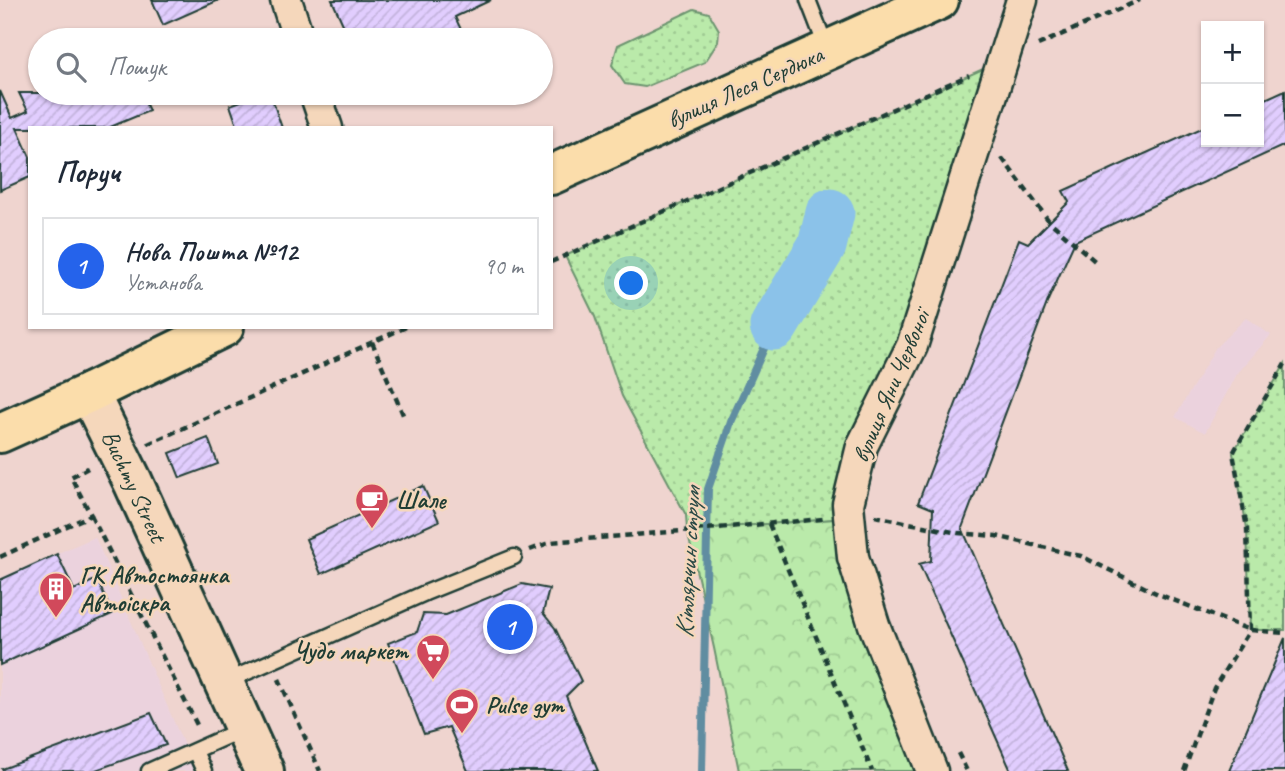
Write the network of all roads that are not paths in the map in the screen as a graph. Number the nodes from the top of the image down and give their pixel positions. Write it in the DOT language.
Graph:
graph roads {
  1 [pos="286,0"];
  2 [pos="808,0"];
  3 [pos="939,0"];
  4 [pos="1022,0"];
  5 [pos="295,28"];
  6 [pos="828,50"];
  7 [pos="320,105"];
  8 [pos="326,126"];
  9 [pos="553,174"];
  10 [pos="220,329"];
  11 [pos="89,393"];
  12 [pos="0,433"];
  13 [pos="513,557"];
  14 [pos="224,683"];
  15 [pos="244,728"];
  16 [pos="201,748"];
  17 [pos="149,771"];
  18 [pos="204,771"];
  19 [pos="264,771"];
  20 [pos="932,771"];
  1 -- 5 [label="street"];
  2 -- 6 [label="lane"];
  3 -- 6 [label="main road, вулиця Леся Сердюка"];
  4 -- 20 [label="street, вулиця Яни Червоної"];
  6 -- 9 [label="main road, вулиця Леся Сердюка"];
  7 -- 8 [label="street"];
  10 -- 11 [label="main road"];
  11 -- 12 [label="main road"];
  11 -- 14 [label="street, Buchmy Street"];
  13 -- 14 [label="lane"];
  14 -- 15 [label="street, Buchmy Street"];
  15 -- 16 [label="lane"];
  15 -- 19 [label="street, Buchmy Street"];
  16 -- 17 [label="lane"];
  16 -- 18 [label="lane"];
}
